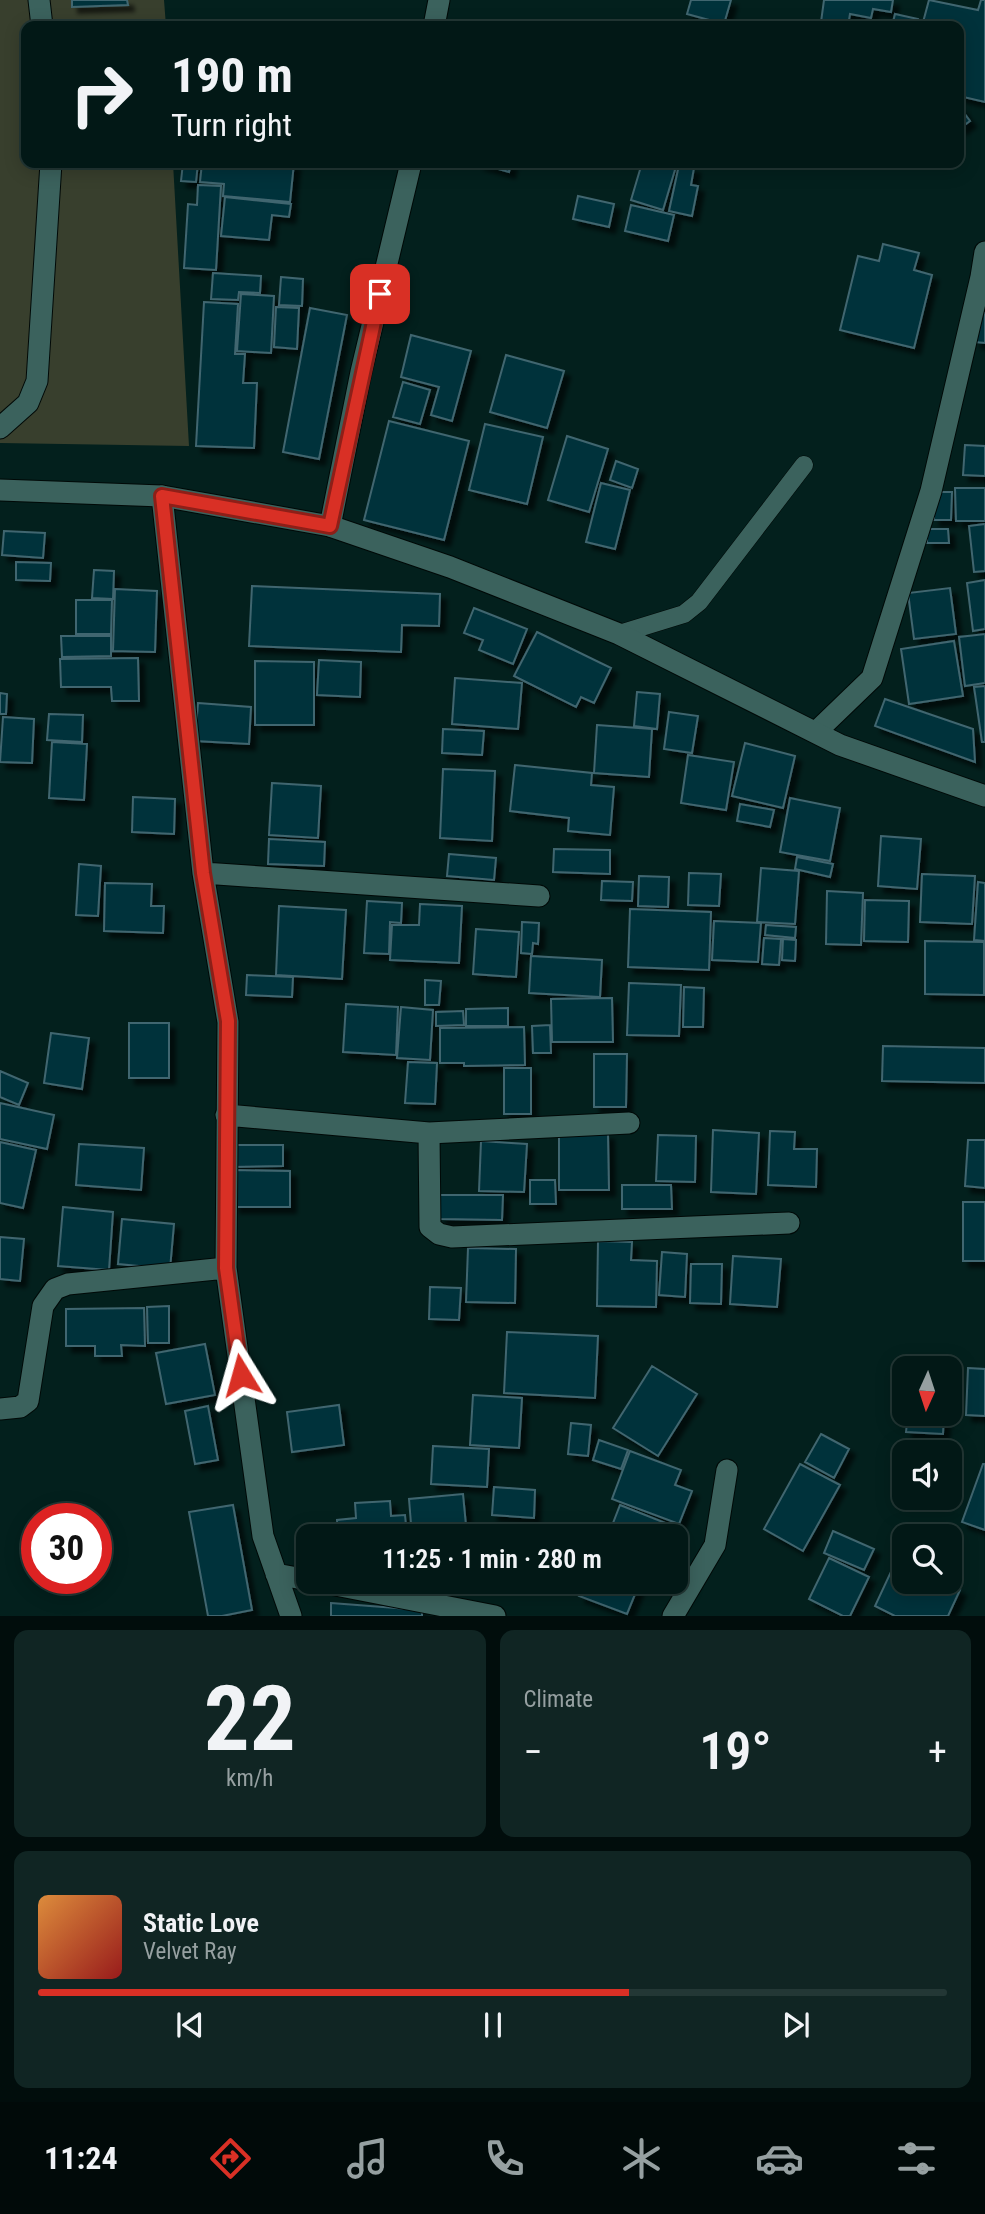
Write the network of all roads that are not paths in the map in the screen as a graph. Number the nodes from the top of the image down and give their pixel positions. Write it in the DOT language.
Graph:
graph roads {
  1 [pos="39,0"];
  2 [pos="439,0"];
  3 [pos="41,21"];
  4 [pos="435,21"];
  5 [pos="51,168"];
  6 [pos="410,168"];
  7 [pos="985,252"];
  8 [pos="983,277"];
  9 [pos="0,428"];
  10 [pos="804,465"];
  11 [pos="0,490"];
  12 [pos="162,496"];
  13 [pos="330,526"];
  14 [pos="619,634"];
  15 [pos="816,732"];
  16 [pos="985,796"];
  17 [pos="203,873"];
  18 [pos="539,896"];
  19 [pos="226,1115"];
  20 [pos="629,1123"];
  21 [pos="429,1133"];
  22 [pos="789,1223"];
  23 [pos="226,1268"];
  24 [pos="0,1409"];
  25 [pos="727,1470"];
  26 [pos="276,1574"];
  27 [pos="296,1578"];
  28 [pos="384,1594"];
  29 [pos="291,1615"];
  30 [pos="495,1615"];
  31 [pos="673,1615"];
  1 -- 3 [label="street"];
  2 -- 4 [label="street"];
  5 -- 9 [label="street"];
  6 -- 13 [label="street"];
  7 -- 8 [label="street"];
  8 -- 15 [label="street"];
  10 -- 14 [label="lane"];
  11 -- 12 [label="street"];
  12 -- 13 [label="street"];
  12 -- 17 [label="street"];
  13 -- 14 [label="street"];
  14 -- 15 [label="street"];
  15 -- 16 [label="street"];
  17 -- 18 [label="street"];
  17 -- 19 [label="street"];
  19 -- 21 [label="street"];
  19 -- 23 [label="street"];
  20 -- 21 [label="street"];
  21 -- 22 [label="street"];
  23 -- 24 [label="street"];
  23 -- 26 [label="street"];
  25 -- 31 [label="street"];
  26 -- 27 [label="street"];
  26 -- 29 [label="street"];
  28 -- 30 [label="street"];
}
